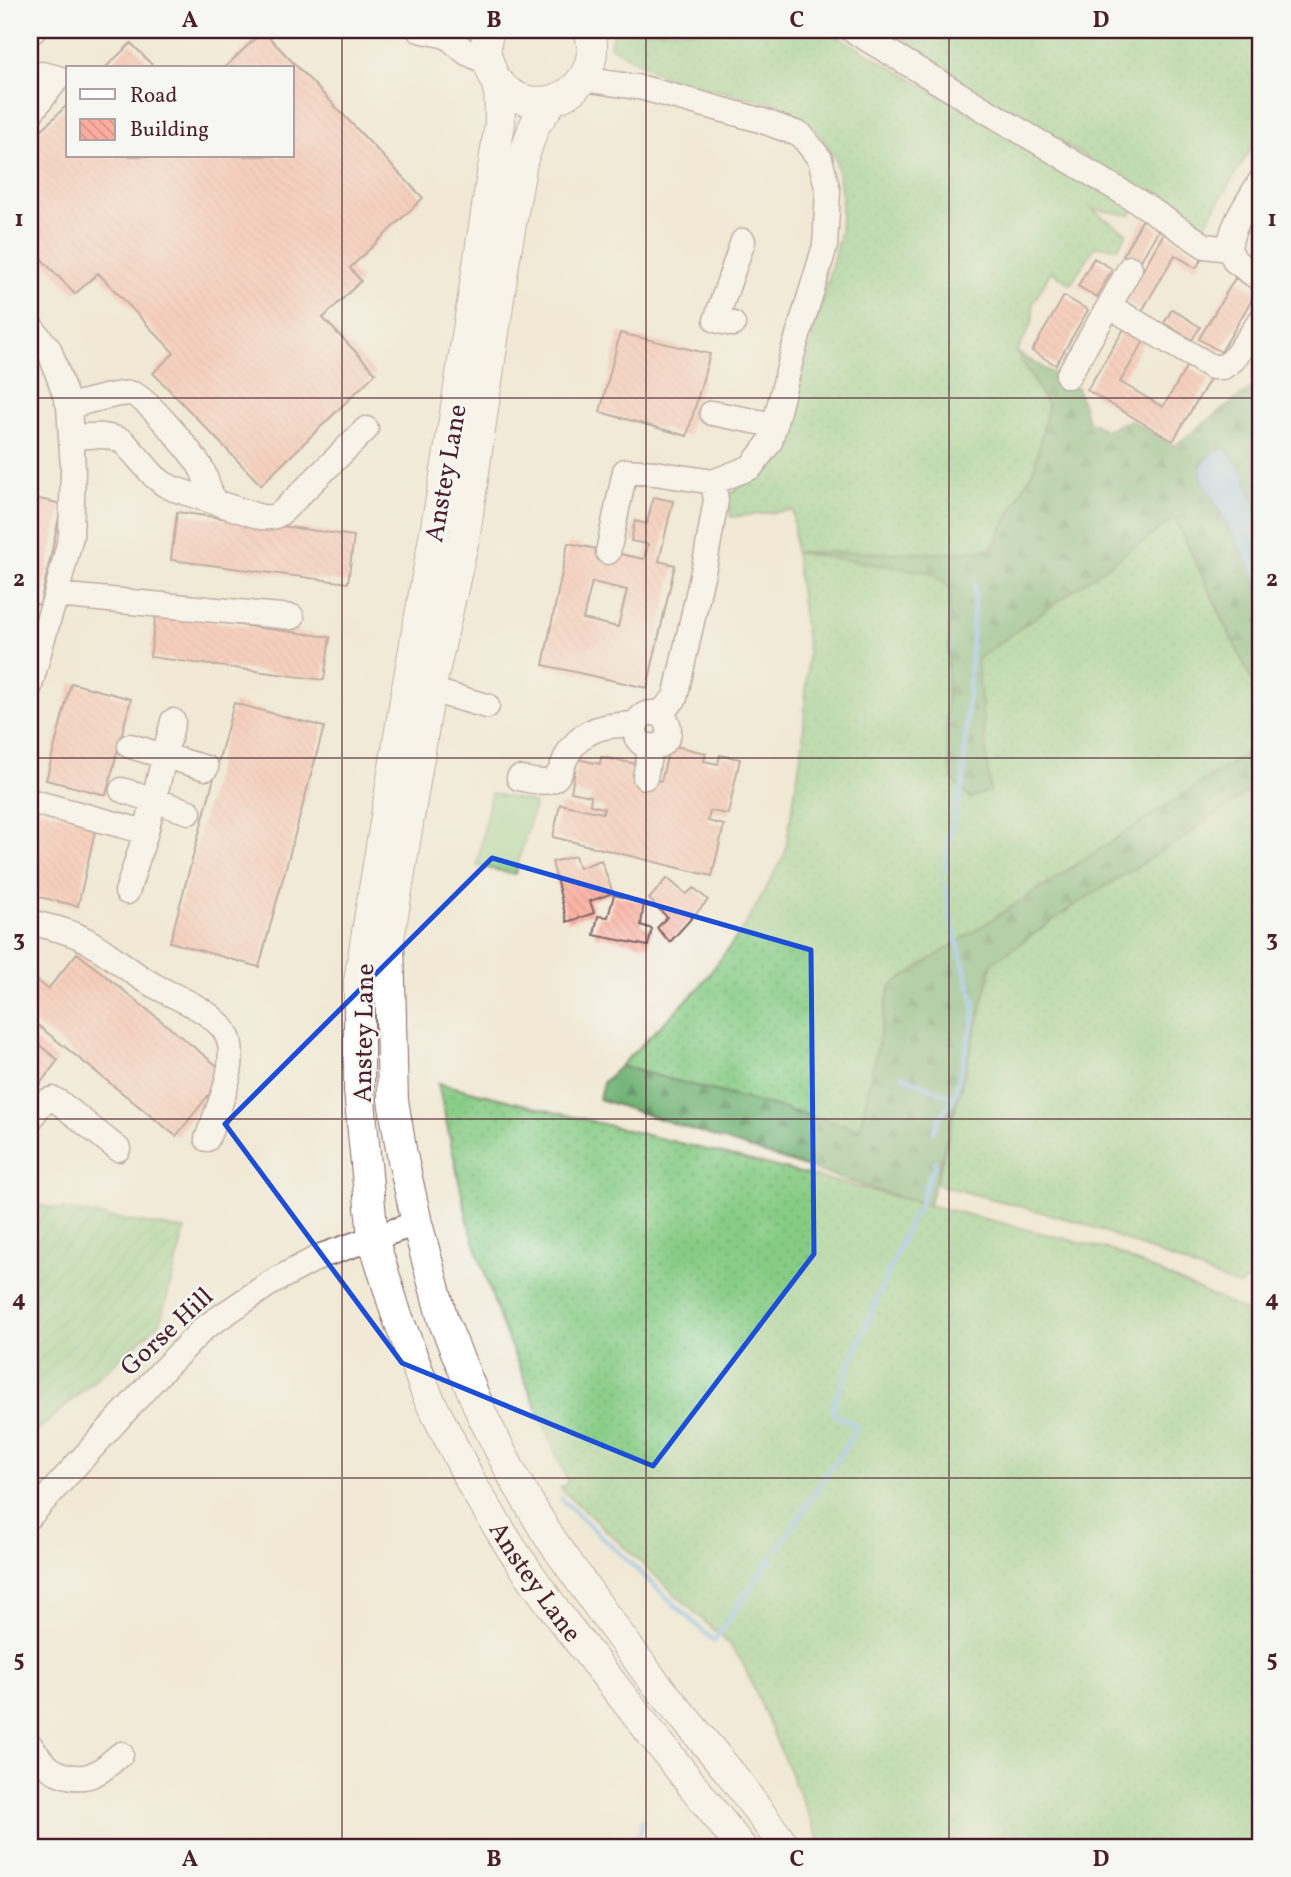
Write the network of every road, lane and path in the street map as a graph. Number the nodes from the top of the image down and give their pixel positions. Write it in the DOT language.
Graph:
graph roads {
  1 [pos="419,30"];
  2 [pos="489,30"];
  3 [pos="589,30"];
  4 [pos="852,30"];
  5 [pos="456,33"];
  6 [pos="587,70"];
  7 [pos="491,71"];
  8 [pos="30,77"];
  9 [pos="552,101"];
  10 [pos="30,114"];
  11 [pos="1261,180"];
  12 [pos="743,240"];
  13 [pos="1229,249"];
  14 [pos="1130,268"];
  15 [pos="1261,281"];
  16 [pos="1110,306"];
  17 [pos="1261,320"];
  18 [pos="733,324"];
  19 [pos="34,339"];
  20 [pos="1068,376"];
  21 [pos="69,406"];
  22 [pos="712,413"];
  23 [pos="775,425"];
  24 [pos="366,429"];
  25 [pos="71,437"];
  26 [pos="713,482"];
  27 [pos="214,502"];
  28 [pos="608,552"];
  29 [pos="56,595"];
  30 [pos="292,617"];
  31 [pos="36,640"];
  32 [pos="30,686"];
  33 [pos="430,690"];
  34 [pos="487,706"];
  35 [pos="659,714"];
  36 [pos="173,721"];
  37 [pos="636,724"];
  38 [pos="130,746"];
  39 [pos="651,746"];
  40 [pos="165,757"];
  41 [pos="206,768"];
  42 [pos="645,777"];
  43 [pos="519,778"];
  44 [pos="122,790"];
  45 [pos="30,801"];
  46 [pos="154,801"];
  47 [pos="188,812"];
  48 [pos="146,832"];
  49 [pos="127,892"];
  50 [pos="30,922"];
  51 [pos="30,1120"];
  52 [pos="207,1139"];
  53 [pos="118,1149"];
  54 [pos="416,1223"];
  55 [pos="373,1238"];
  56 [pos="30,1516"];
  57 [pos="30,1745"];
  58 [pos="121,1754"];
  59 [pos="741,1847"];
  60 [pos="785,1847"];
  1 -- 5 [label="street"];
  2 -- 7 [label="main road, Anstey Lane"];
  3 -- 6 [label="main road"];
  4 -- 13 [label="street"];
  5 -- 7 [label="street"];
  6 -- 9 [label="main road"];
  6 -- 23 [label="street"];
  7 -- 9 [label="main road"];
  7 -- 55 [label="main road, Anstey Lane"];
  8 -- 10 [label="street"];
  9 -- 33 [label="main road, Anstey Lane"];
  11 -- 13 [label="street"];
  12 -- 18 [label="street"];
  13 -- 15 [label="street"];
  14 -- 16 [label="street"];
  16 -- 17 [label="street"];
  16 -- 20 [label="street"];
  19 -- 21 [label="street"];
  21 -- 25 [label="street"];
  21 -- 27 [label="street"];
  22 -- 23 [label="street"];
  23 -- 26 [label="street"];
  24 -- 27 [label="street"];
  25 -- 27 [label="street"];
  25 -- 29 [label="street"];
  26 -- 28 [label="street"];
  26 -- 35 [label="street"];
  29 -- 30 [label="street"];
  29 -- 31 [label="street"];
  31 -- 32 [label="street"];
  33 -- 34 [label="street"];
  33 -- 54 [label="main road, Anstey Lane"];
  35 -- 37 [label="street"];
  35 -- 39 [label="street"];
  36 -- 40 [label="street"];
  37 -- 39 [label="street"];
  37 -- 43 [label="street"];
  38 -- 40 [label="street"];
  39 -- 42 [label="street"];
  40 -- 41 [label="street"];
  40 -- 46 [label="street"];
  44 -- 46 [label="street"];
  45 -- 48 [label="street"];
  46 -- 47 [label="street"];
  46 -- 48 [label="street"];
  48 -- 49 [label="street"];
  50 -- 52 [label="street"];
  51 -- 53 [label="street"];
  54 -- 55 [label="street, Gorse Hill"];
  54 -- 60 [label="main road, Anstey Lane"];
  55 -- 56 [label="street, Gorse Hill"];
  55 -- 59 [label="main road, Anstey Lane"];
  57 -- 58 [label="street"];
}
